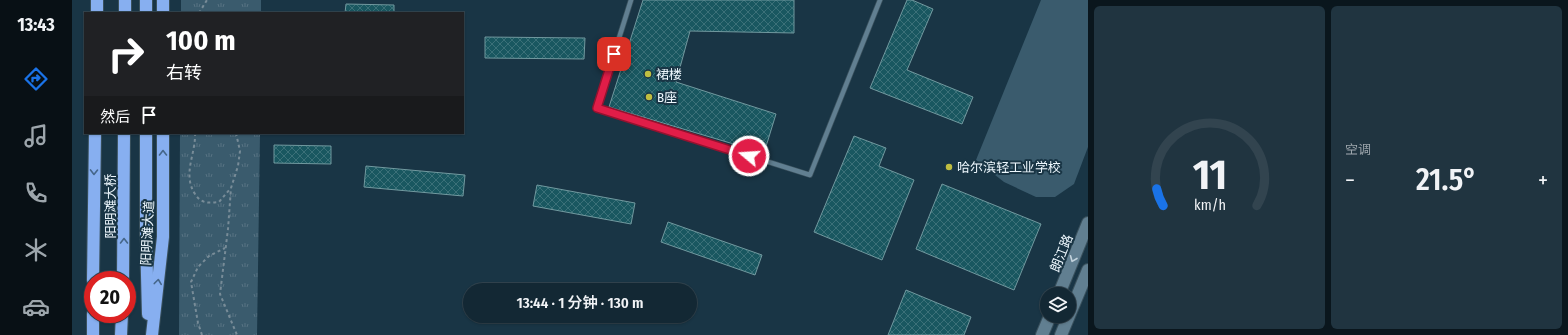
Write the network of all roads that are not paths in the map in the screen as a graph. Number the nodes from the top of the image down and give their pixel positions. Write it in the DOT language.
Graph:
graph roads {
  1 [pos="97,0"];
  2 [pos="125,0"];
  3 [pos="146,0"];
  4 [pos="163,0"];
  5 [pos="631,0"];
  6 [pos="880,0"];
  7 [pos="97,12"];
  8 [pos="125,12"];
  9 [pos="146,12"];
  10 [pos="163,12"];
  11 [pos="95,134"];
  12 [pos="124,134"];
  13 [pos="146,134"];
  14 [pos="163,134"];
  15 [pos="1088,223"];
  16 [pos="1088,270"];
  17 [pos="93,271"];
  18 [pos="123,271"];
  19 [pos="1062,287"];
  20 [pos="93,323"];
  21 [pos="122,323"];
  22 [pos="1047,323"];
  23 [pos="93,335"];
  24 [pos="122,335"];
  25 [pos="149,335"];
  26 [pos="152,335"];
  27 [pos="1042,335"];
  28 [pos="1061,335"];
  1 -- 7 [label="highway"];
  2 -- 8 [label="highway"];
  3 -- 9 [label="highway"];
  4 -- 10 [label="highway"];
  5 -- 6 [label="lane"];
  11 -- 17 [label="highway, 阳明滩大桥, one-way"];
  18 -- 12 [label="highway, 阳明滩大桥, one-way"];
  13 -- 25 [label="highway"];
  26 -- 14 [label="highway, 阳明滩大道, one-way"];
  15 -- 19 [label="main road, 朗江路, one-way"];
  16 -- 28 [label="main road"];
  20 -- 23 [label="highway"];
  21 -- 24 [label="highway"];
  22 -- 27 [label="main road"];
}
